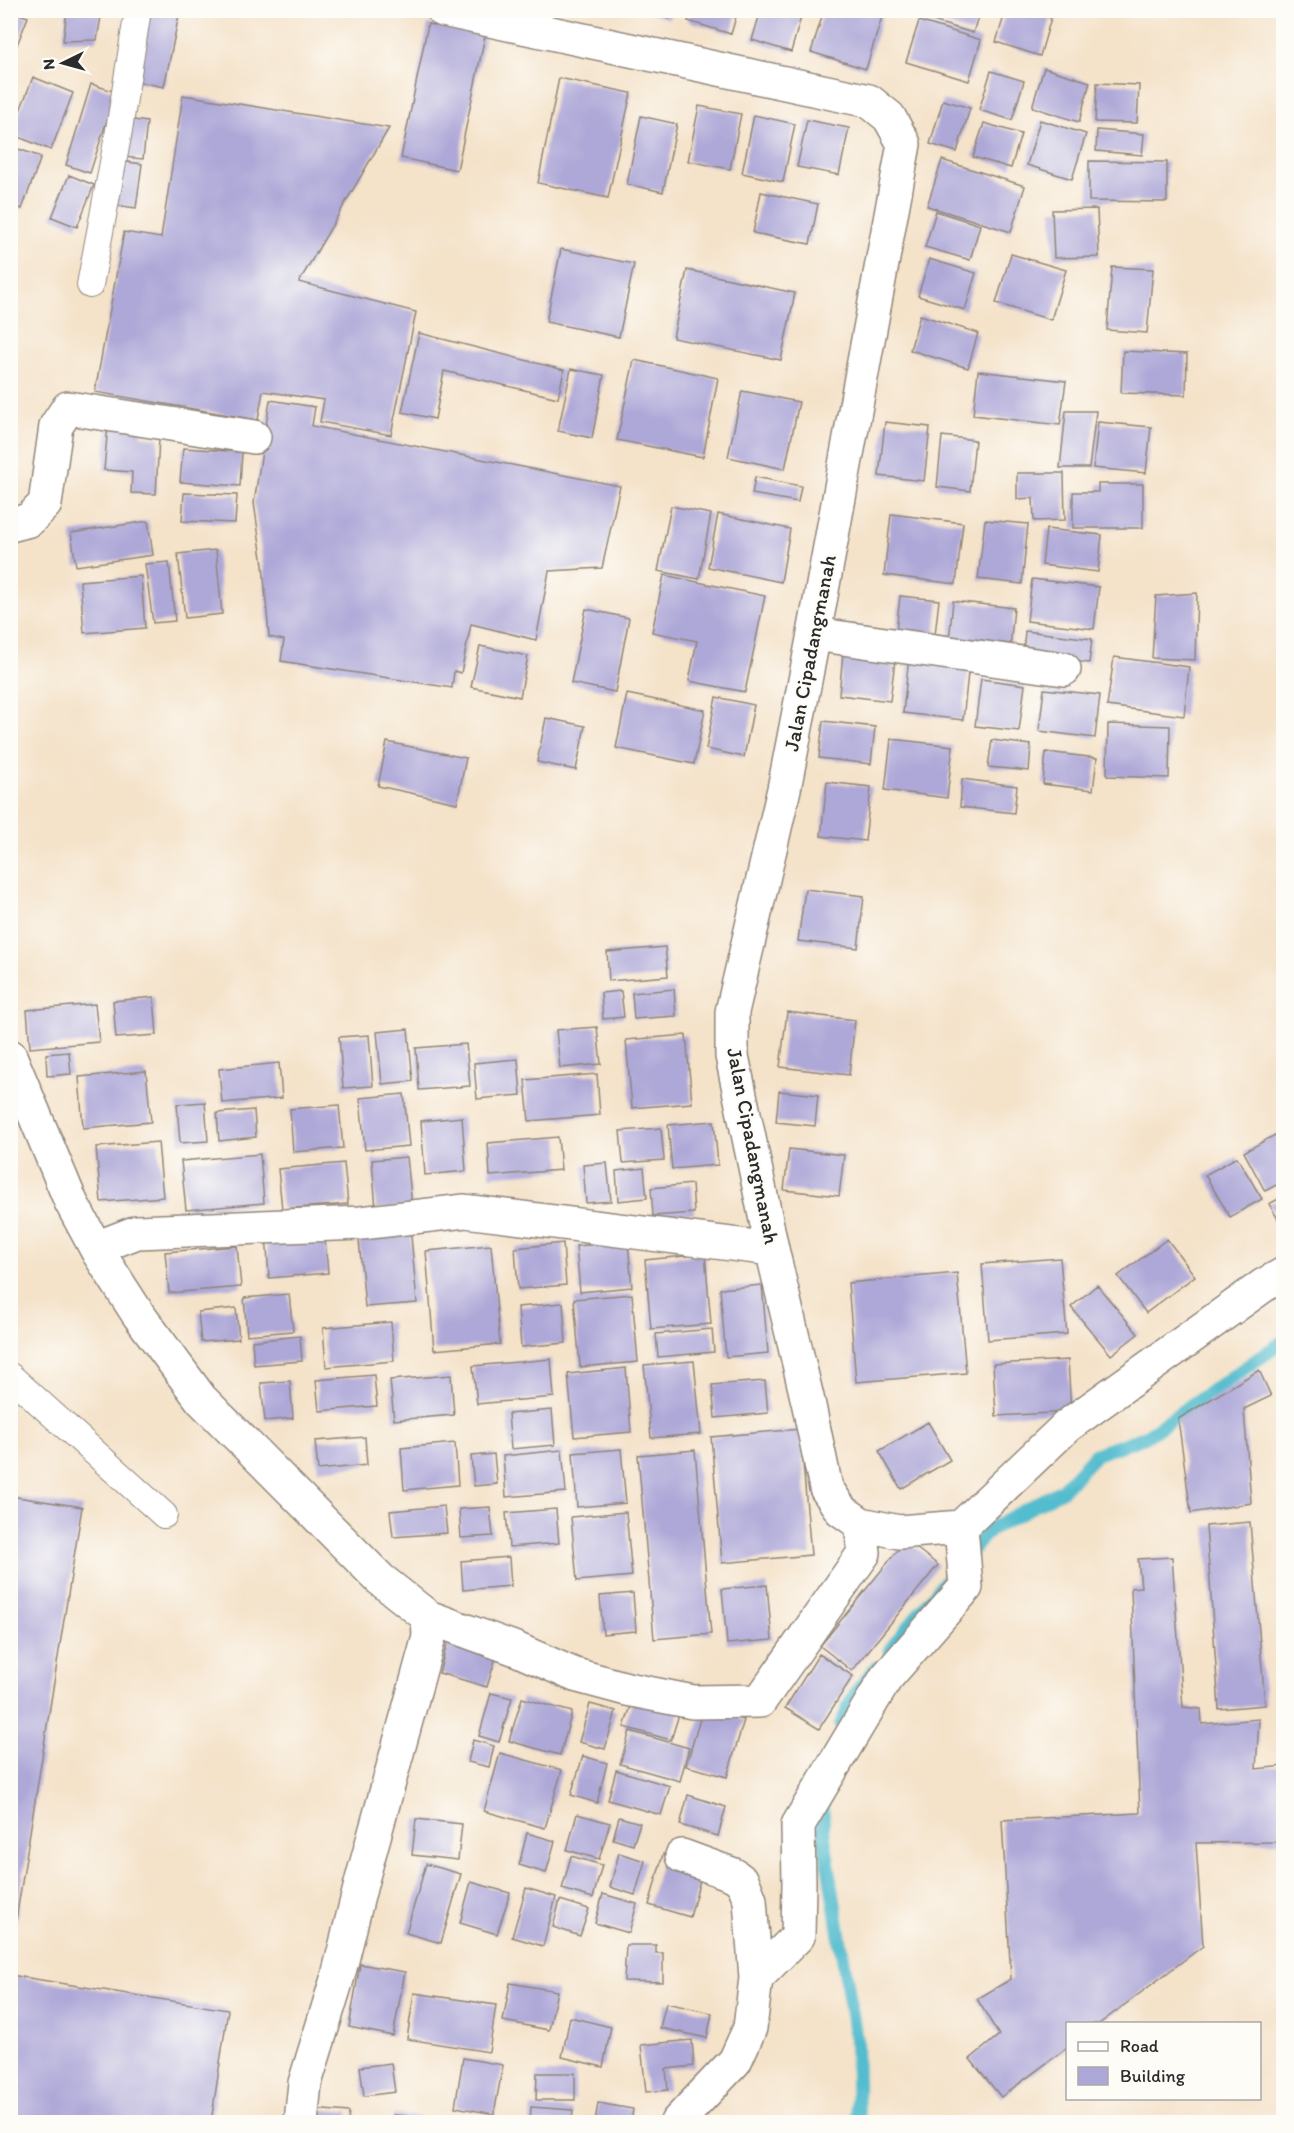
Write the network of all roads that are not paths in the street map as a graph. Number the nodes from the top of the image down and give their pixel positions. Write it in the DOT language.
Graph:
graph roads {
  1 [pos="138,10"];
  2 [pos="457,12"];
  3 [pos="90,285"];
  4 [pos="254,437"];
  5 [pos="10,525"];
  6 [pos="814,634"];
  7 [pos="1064,669"];
  8 [pos="10,1056"];
  9 [pos="96,1248"];
  10 [pos="772,1249"];
  11 [pos="1284,1274"];
  12 [pos="10,1376"];
  13 [pos="164,1515"];
  14 [pos="861,1524"];
  15 [pos="961,1529"];
  16 [pos="428,1617"];
  17 [pos="682,1856"];
  18 [pos="756,1978"];
  19 [pos="301,2122"];
  20 [pos="677,2122"];
  1 -- 3 [label="lane"];
  2 -- 6 [label="street, Jalan Cipadangmanah"];
  4 -- 5 [label="street"];
  6 -- 7 [label="street"];
  6 -- 10 [label="street, Jalan Cipadangmanah"];
  8 -- 9 [label="street"];
  9 -- 10 [label="street"];
  9 -- 16 [label="street"];
  10 -- 14 [label="street, Jalan Cipadangmanah"];
  11 -- 15 [label="street"];
  12 -- 13 [label="lane"];
  14 -- 15 [label="street, Jalan Cipadangmanah"];
  14 -- 16 [label="street"];
  15 -- 18 [label="street"];
  16 -- 19 [label="street"];
  17 -- 18 [label="street"];
  18 -- 20 [label="street"];
}
